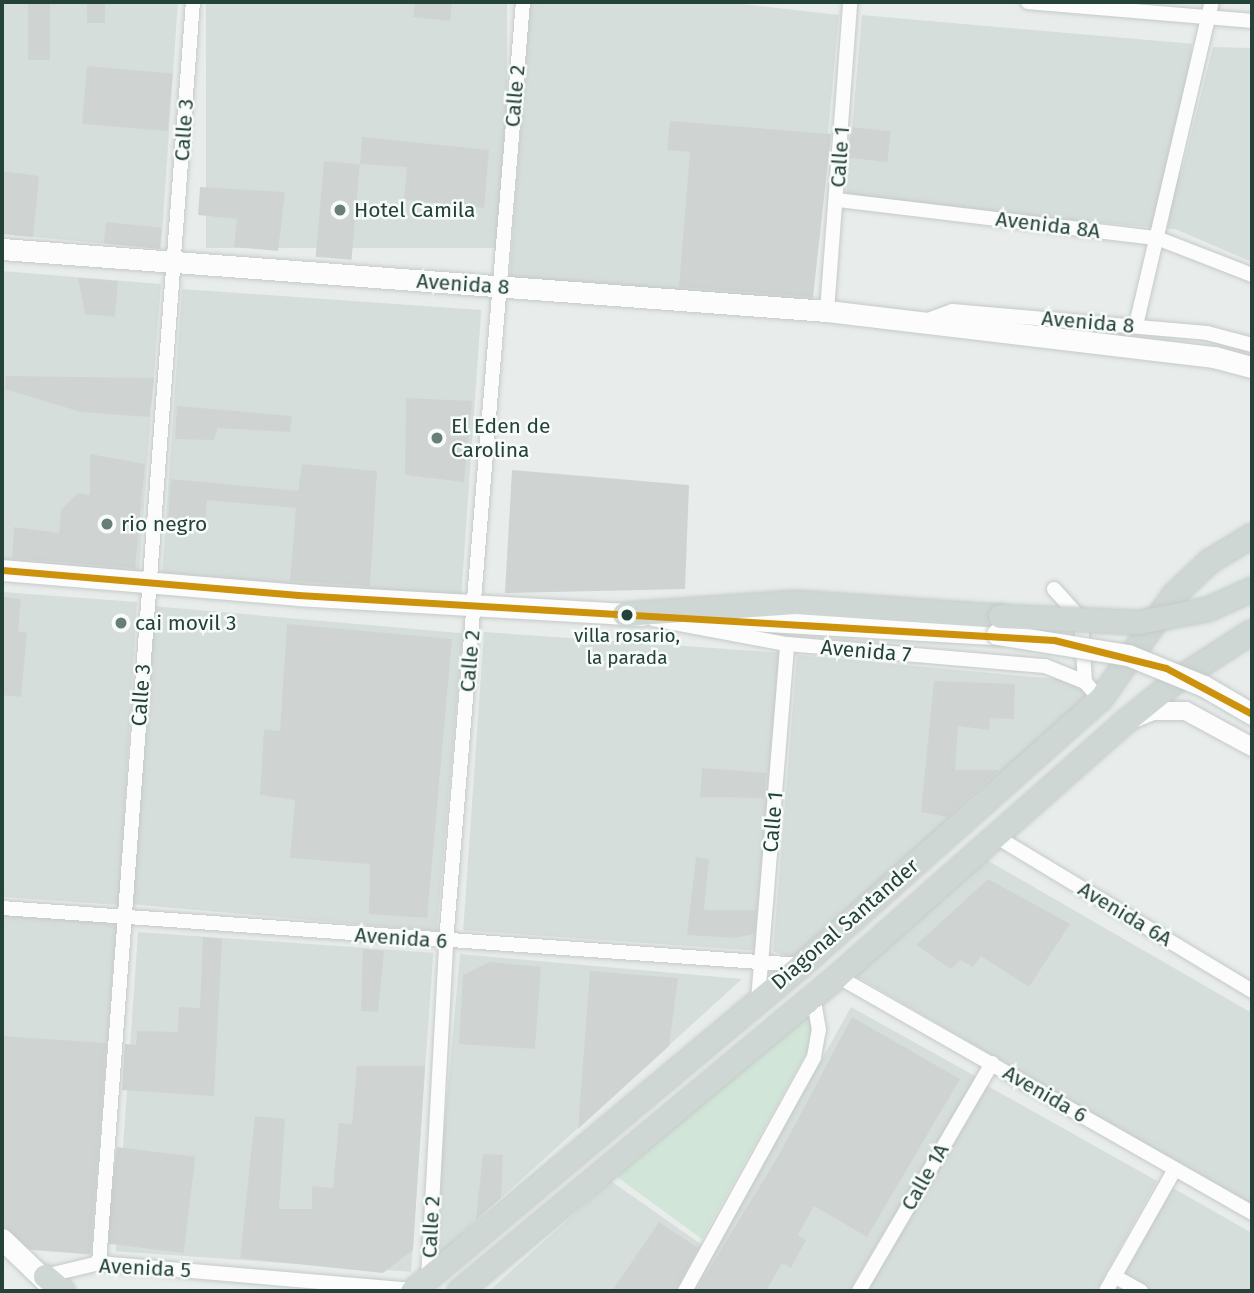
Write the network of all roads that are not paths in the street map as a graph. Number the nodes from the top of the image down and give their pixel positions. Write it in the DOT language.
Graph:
graph roads {
  1 [pos="193,2"];
  2 [pos="523,2"];
  3 [pos="850,2"];
  4 [pos="1028,2"];
  5 [pos="1212,2"];
  6 [pos="1208,19"];
  7 [pos="1252,21"];
  8 [pos="837,200"];
  9 [pos="1157,238"];
  10 [pos="2,249"];
  11 [pos="174,264"];
  12 [pos="1252,275"];
  13 [pos="498,286"];
  14 [pos="827,311"];
  15 [pos="924,321"];
  16 [pos="1136,326"];
  17 [pos="1252,345"];
  18 [pos="1252,367"];
  19 [pos="1252,535"];
  20 [pos="2,570"];
  21 [pos="150,582"];
  22 [pos="1054,589"];
  23 [pos="1252,589"];
  24 [pos="475,607"];
  25 [pos="624,614"];
  26 [pos="999,625"];
  27 [pos="1252,631"];
  28 [pos="787,644"];
  29 [pos="1092,690"];
  30 [pos="1252,714"];
  31 [pos="1123,723"];
  32 [pos="1252,747"];
  33 [pos="997,837"];
  34 [pos="2,908"];
  35 [pos="125,917"];
  36 [pos="446,942"];
  37 [pos="762,962"];
  38 [pos="801,965"];
  39 [pos="837,976"];
  40 [pos="1252,990"];
  41 [pos="813,996"];
  42 [pos="758,1000"];
  43 [pos="992,1063"];
  44 [pos="1175,1169"];
  45 [pos="1252,1213"];
  46 [pos="2,1240"];
  47 [pos="99,1263"];
  48 [pos="1114,1276"];
  49 [pos="50,1284"];
  50 [pos="418,1287"];
  51 [pos="470,1289"];
  52 [pos="64,1291"];
  53 [pos="685,1291"];
  54 [pos="859,1291"];
  55 [pos="1106,1291"];
  56 [pos="1141,1291"];
  1 -- 11 [label="street, Calle 3"];
  2 -- 13 [label="street, Calle 2"];
  3 -- 8 [label="street, Calle 1"];
  4 -- 6 [label="street"];
  5 -- 6 [label="street"];
  6 -- 7 [label="street"];
  6 -- 9 [label="street"];
  8 -- 9 [label="street, Avenida 8A"];
  8 -- 14 [label="street, Calle 1"];
  9 -- 12 [label="street, Avenida 8A"];
  9 -- 16 [label="street"];
  10 -- 11 [label="main road, Avenida 8"];
  11 -- 13 [label="main road, Avenida 8"];
  11 -- 21 [label="street, Calle 3"];
  13 -- 14 [label="main road, Avenida 8"];
  13 -- 24 [label="street, Calle 2"];
  14 -- 15 [label="main road, Avenida 8"];
  15 -- 16 [label="street, Avenida 8"];
  15 -- 18 [label="main road, Avenida 8"];
  16 -- 17 [label="street, Avenida 8"];
  19 -- 29 [label="main road, Diagonal Santander"];
  20 -- 21 [label="main road, Avenida 7"];
  21 -- 24 [label="main road, Avenida 7"];
  21 -- 35 [label="street, Calle 3"];
  22 -- 29 [label="street"];
  23 -- 26 [label="main road, bridge"];
  24 -- 25 [label="main road, Avenida 7"];
  24 -- 36 [label="street, Calle 2"];
  25 -- 26 [label="main road"];
  25 -- 28 [label="street, Avenida 7"];
  26 -- 30 [label="main road, bridge"];
  27 -- 31 [label="main road, Diagonal Santander"];
  28 -- 29 [label="street, Avenida 7"];
  28 -- 37 [label="street, Calle 1"];
  29 -- 38 [label="main road, Diagonal Santander"];
  31 -- 32 [label="street"];
  31 -- 33 [label="main road, Diagonal Santander"];
  33 -- 39 [label="main road, Diagonal Santander"];
  33 -- 40 [label="street, Avenida 6A"];
  34 -- 35 [label="street, Avenida 6"];
  35 -- 36 [label="street, Avenida 6"];
  35 -- 47 [label="street, Calle 3"];
  36 -- 37 [label="street, Avenida 6"];
  36 -- 50 [label="street, Calle 2"];
  37 -- 38 [label="street, Avenida 6"];
  37 -- 42 [label="street, Calle 1"];
  38 -- 42 [label="main road, Diagonal Santander"];
  39 -- 41 [label="main road, Diagonal Santander"];
  39 -- 43 [label="street, Avenida 6"];
  41 -- 51 [label="main road, Diagonal Santander"];
  41 -- 53 [label="street"];
  42 -- 50 [label="main road, Diagonal Santander"];
  43 -- 44 [label="street, Avenida 6"];
  43 -- 54 [label="street, Calle 1A"];
  44 -- 45 [label="street, Avenida 6"];
  44 -- 48 [label="street"];
  46 -- 49 [label="main road"];
  47 -- 49 [label="street, Avenida 5"];
  47 -- 50 [label="street, Avenida 5"];
  48 -- 55 [label="street"];
  48 -- 56 [label="street"];
  49 -- 52 [label="main road"];
}
